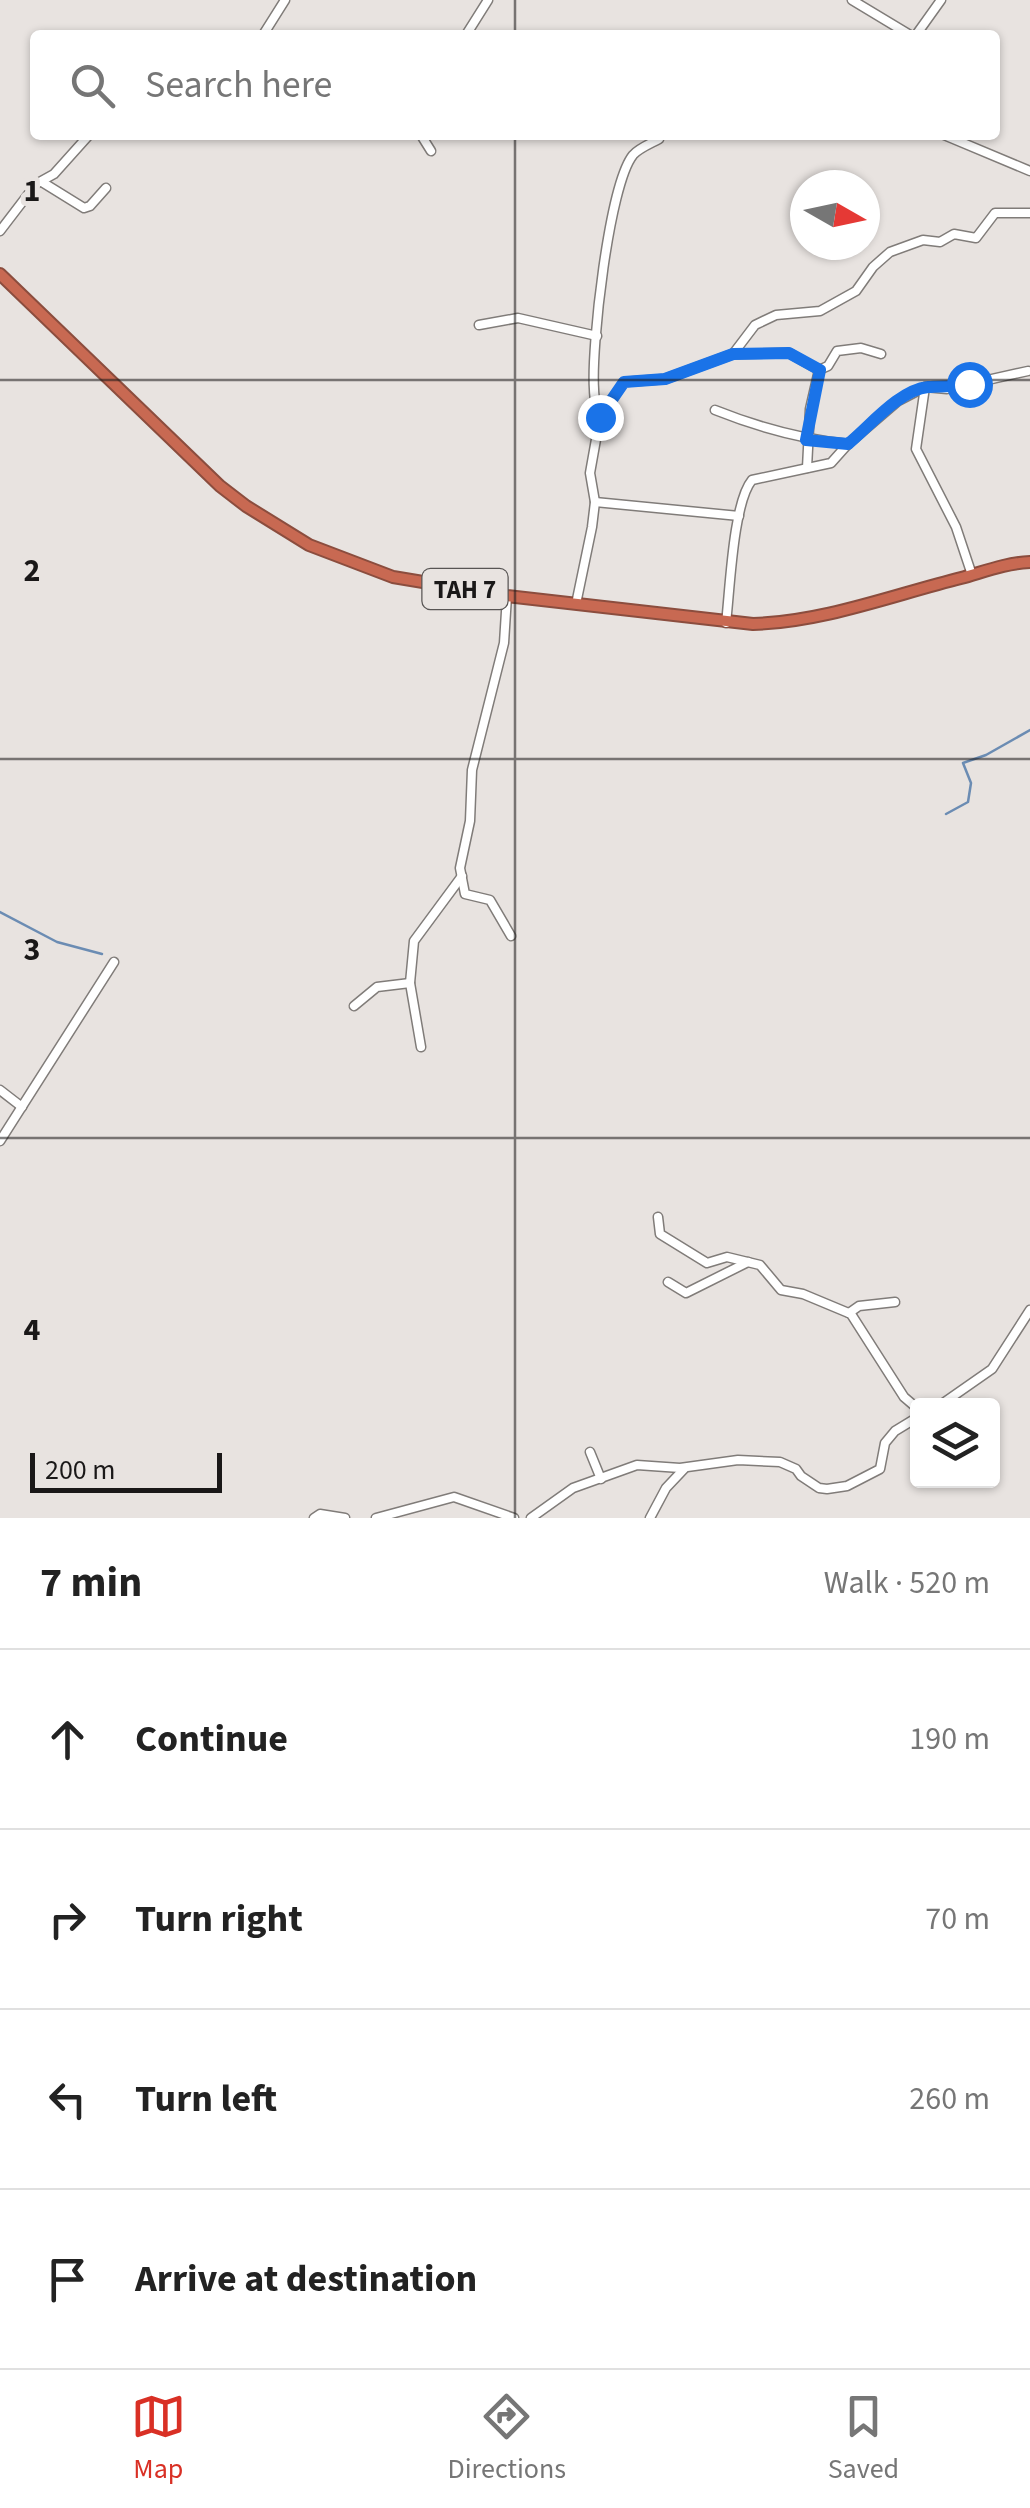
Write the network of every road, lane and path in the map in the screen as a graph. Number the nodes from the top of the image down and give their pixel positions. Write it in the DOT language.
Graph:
graph roads {
  1 [pos="284,0"];
  2 [pos="488,0"];
  3 [pos="852,0"];
  4 [pos="942,0"];
  5 [pos="267,30"];
  6 [pos="469,30"];
  7 [pos="904,30"];
  8 [pos="917,30"];
  9 [pos="85,140"];
  10 [pos="424,140"];
  11 [pos="657,140"];
  12 [pos="956,140"];
  13 [pos="430,152"];
  14 [pos="1030,171"];
  15 [pos="42,182"];
  16 [pos="106,188"];
  17 [pos="1030,214"];
  18 [pos="0,231"];
  19 [pos="0,274"];
  20 [pos="479,325"];
  21 [pos="597,336"];
  22 [pos="733,354"];
  23 [pos="881,354"];
  24 [pos="820,370"];
  25 [pos="1028,372"];
  26 [pos="926,387"];
  27 [pos="716,410"];
  28 [pos="598,420"];
  29 [pos="806,440"];
  30 [pos="848,444"];
  31 [pos="807,468"];
  32 [pos="595,502"];
  33 [pos="739,516"];
  34 [pos="1030,562"];
  35 [pos="972,575"];
  36 [pos="507,596"];
  37 [pos="576,604"];
  38 [pos="726,623"];
  39 [pos="462,876"];
  40 [pos="512,936"];
  41 [pos="114,962"];
  42 [pos="410,983"];
  43 [pos="354,1006"];
  44 [pos="420,1046"];
  45 [pos="0,1090"];
  46 [pos="22,1107"];
  47 [pos="0,1142"];
  48 [pos="658,1217"];
  49 [pos="748,1262"];
  50 [pos="668,1282"];
  51 [pos="895,1302"];
  52 [pos="1030,1310"];
  53 [pos="849,1314"];
  54 [pos="950,1398"];
  55 [pos="910,1402"];
  56 [pos="910,1422"];
  57 [pos="590,1452"];
  58 [pos="686,1467"];
  59 [pos="601,1478"];
  60 [pos="314,1518"];
  61 [pos="345,1518"];
  62 [pos="376,1518"];
  63 [pos="514,1518"];
  64 [pos="531,1518"];
  65 [pos="650,1518"];
  1 -- 5 [label="street"];
  2 -- 6 [label="street"];
  3 -- 7 [label="street"];
  4 -- 8 [label="street"];
  9 -- 15 [label="street"];
  10 -- 13 [label="street"];
  11 -- 21 [label="street"];
  12 -- 14 [label="street"];
  15 -- 16 [label="street"];
  15 -- 18 [label="street"];
  17 -- 22 [label="street"];
  19 -- 36 [label="highway, TAH 7"];
  20 -- 21 [label="street"];
  21 -- 28 [label="street"];
  22 -- 24 [label="street"];
  22 -- 32 [label="street"];
  23 -- 24 [label="street"];
  24 -- 29 [label="street"];
  25 -- 26 [label="street"];
  26 -- 30 [label="street"];
  26 -- 35 [label="street"];
  27 -- 29 [label="street"];
  29 -- 30 [label="street"];
  29 -- 31 [label="street"];
  30 -- 31 [label="street"];
  31 -- 33 [label="street"];
  32 -- 33 [label="street"];
  32 -- 37 [label="street"];
  33 -- 38 [label="street"];
  34 -- 35 [label="highway, TAH 7"];
  35 -- 38 [label="highway, TAH 7"];
  36 -- 37 [label="highway, TAH 7"];
  36 -- 39 [label="street"];
  37 -- 38 [label="highway, TAH 7"];
  39 -- 40 [label="street"];
  39 -- 42 [label="street"];
  41 -- 46 [label="street"];
  42 -- 43 [label="street"];
  42 -- 44 [label="street"];
  45 -- 46 [label="street"];
  46 -- 47 [label="street"];
  48 -- 49 [label="street"];
  49 -- 50 [label="street"];
  49 -- 53 [label="street"];
  51 -- 53 [label="street"];
  52 -- 54 [label="street"];
  53 -- 55 [label="street"];
  56 -- 58 [label="street"];
  57 -- 59 [label="street"];
  58 -- 59 [label="street"];
  58 -- 65 [label="street"];
  59 -- 64 [label="street"];
  60 -- 61 [label="street"];
  62 -- 63 [label="street"];
}
